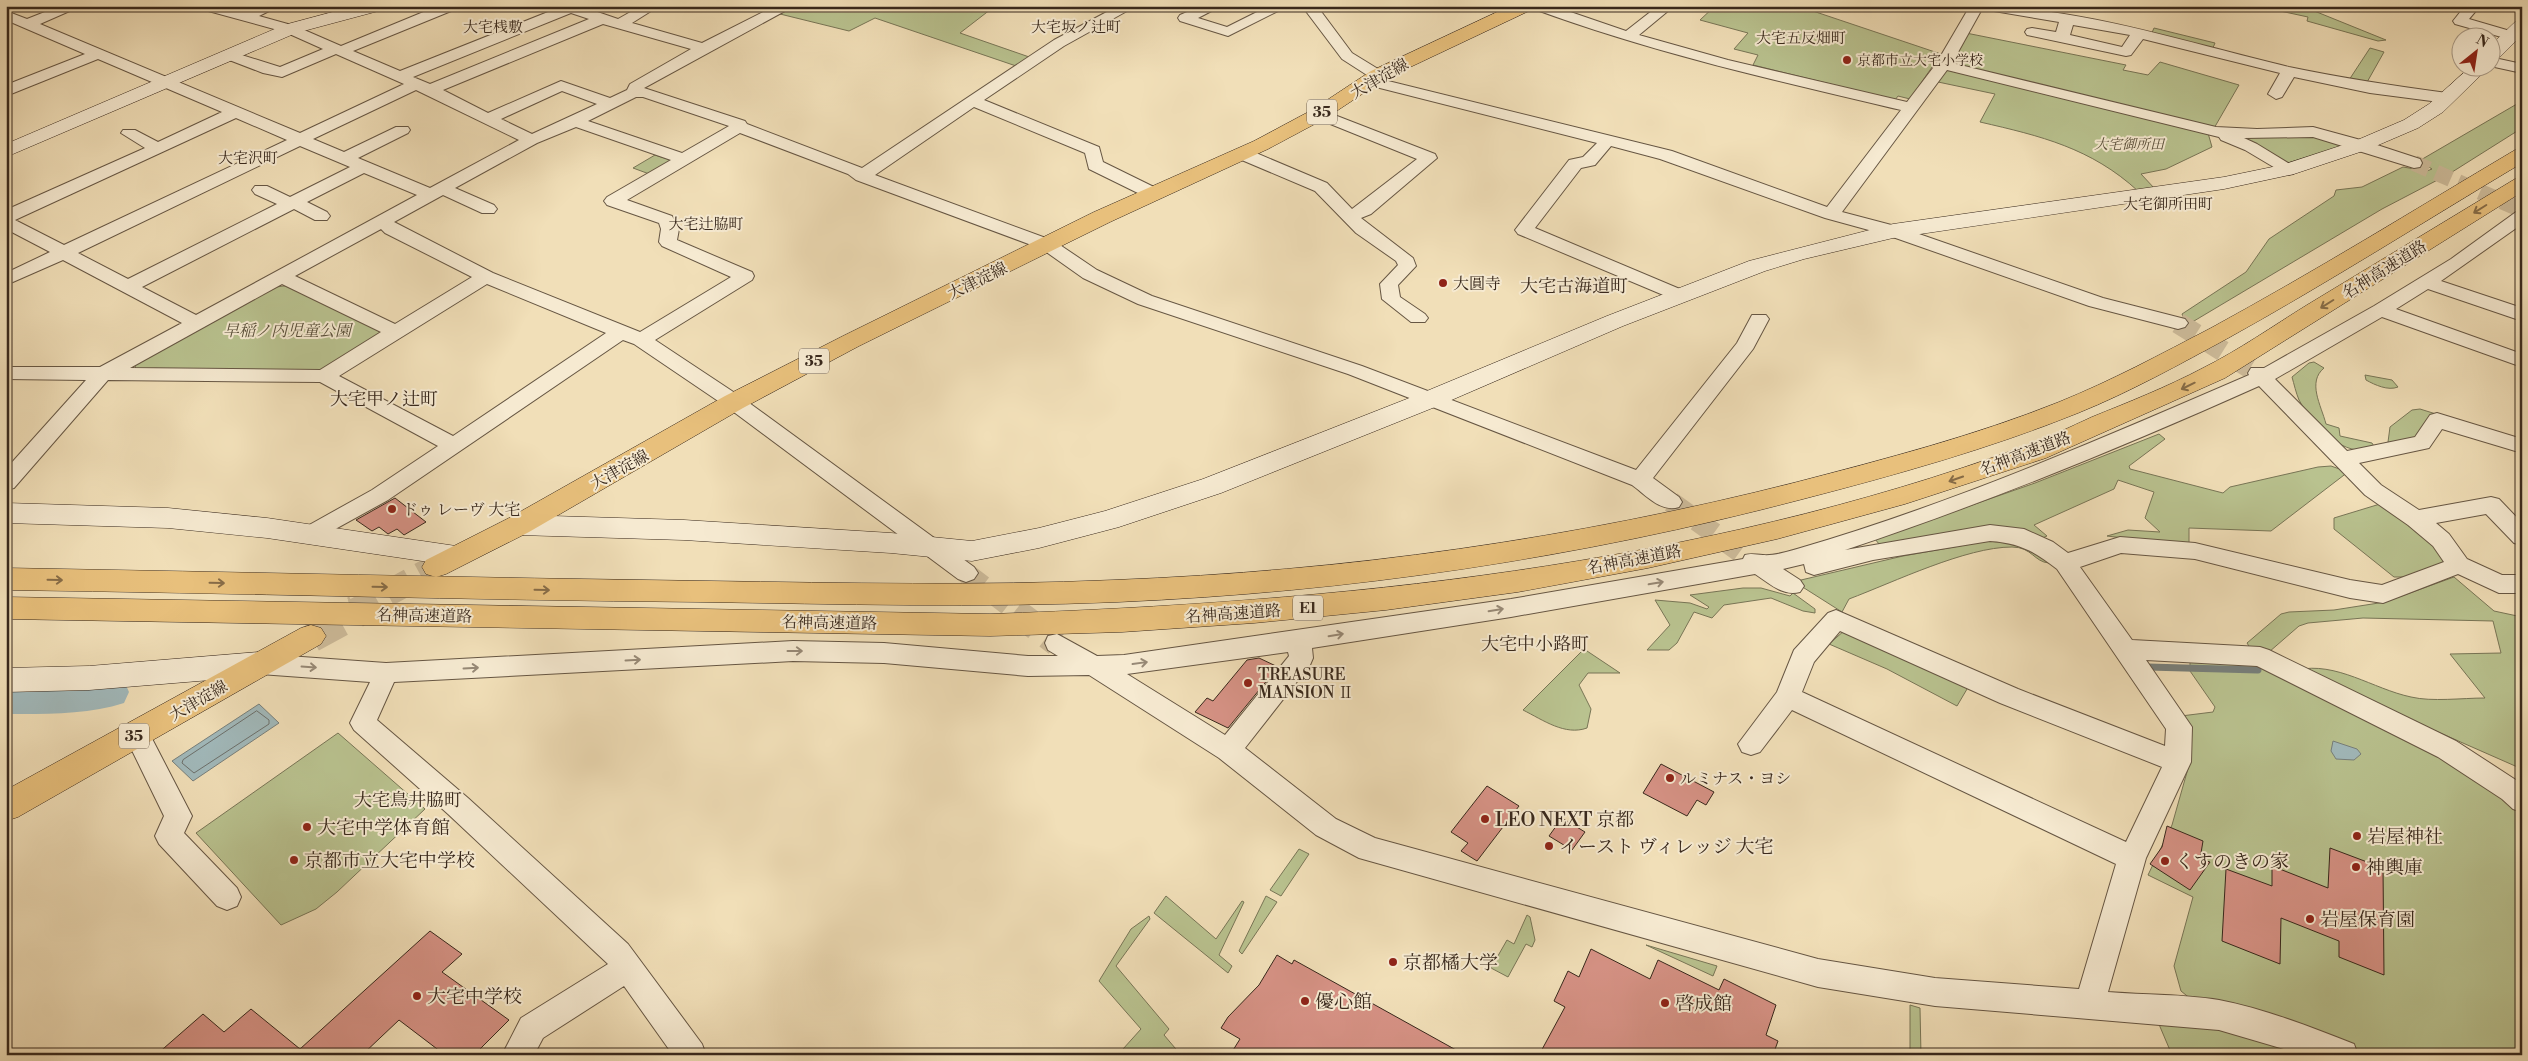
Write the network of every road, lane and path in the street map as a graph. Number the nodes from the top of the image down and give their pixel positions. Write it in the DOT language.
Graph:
graph roads {
  1 [pos="74,6"];
  2 [pos="206,6"];
  3 [pos="272,6"];
  4 [pos="376,6"];
  5 [pos="452,6"];
  6 [pos="652,6"];
  7 [pos="753,6"];
  8 [pos="787,6"];
  9 [pos="1128,6"];
  10 [pos="1214,6"];
  11 [pos="1281,6"];
  12 [pos="1309,6"];
  13 [pos="1525,6"];
  14 [pos="1539,6"];
  15 [pos="1667,6"];
  16 [pos="1977,6"];
  17 [pos="1986,6"];
  18 [pos="2473,6"];
  19 [pos="6,15"];
  20 [pos="244,17"];
  21 [pos="2068,18"];
  22 [pos="602,19"];
  23 [pos="621,23"];
  24 [pos="28,24"];
  25 [pos="290,29"];
  26 [pos="738,30"];
  27 [pos="2517,31"];
  28 [pos="2032,32"];
  29 [pos="2139,33"];
  30 [pos="1628,37"];
  31 [pos="2062,38"];
  32 [pos="704,48"];
  33 [pos="2500,49"];
  34 [pos="338,50"];
  35 [pos="98,54"];
  36 [pos="229,55"];
  37 [pos="2500,62"];
  38 [pos="1942,65"];
  39 [pos="2522,69"];
  40 [pos="2289,71"];
  41 [pos="400,77"];
  42 [pos="1374,78"];
  43 [pos="2468,78"];
  44 [pos="164,83"];
  45 [pos="423,87"];
  46 [pos="6,91"];
  47 [pos="634,92"];
  48 [pos="2276,94"];
  49 [pos="2447,98"];
  50 [pos="972,101"];
  51 [pos="609,103"];
  52 [pos="1910,108"];
  53 [pos="234,113"];
  54 [pos="1318,114"];
  55 [pos="487,119"];
  56 [pos="574,121"];
  57 [pos="740,127"];
  58 [pos="402,130"];
  59 [pos="2216,132"];
  60 [pos="129,133"];
  61 [pos="298,140"];
  62 [pos="531,140"];
  63 [pos="1608,140"];
  64 [pos="2362,144"];
  65 [pos="158,148"];
  66 [pos="6,151"];
  67 [pos="1243,154"];
  68 [pos="2522,154"];
  69 [pos="343,159"];
  70 [pos="683,159"];
  71 [pos="2414,163"];
  72 [pos="363,167"];
  73 [pos="2287,170"];
  74 [pos="862,176"];
  75 [pos="2522,183"];
  76 [pos="261,190"];
  77 [pos="437,192"];
  78 [pos="1154,194"];
  79 [pos="292,203"];
  80 [pos="488,209"];
  81 [pos="1831,214"];
  82 [pos="321,216"];
  83 [pos="1351,216"];
  84 [pos="2522,216"];
  85 [pos="6,217"];
  86 [pos="6,222"];
  87 [pos="384,222"];
  88 [pos="1894,231"];
  89 [pos="1048,245"];
  90 [pos="64,252"];
  91 [pos="282,277"];
  92 [pos="486,277"];
  93 [pos="6,280"];
  94 [pos="2427,282"];
  95 [pos="128,286"];
  96 [pos="1680,296"];
  97 [pos="2381,310"];
  98 [pos="2522,315"];
  99 [pos="1418,318"];
  100 [pos="1759,319"];
  101 [pos="197,323"];
  102 [pos="2178,323"];
  103 [pos="622,331"];
  104 [pos="396,332"];
  105 [pos="641,340"];
  106 [pos="2522,361"];
  107 [pos="6,373"];
  108 [pos="103,374"];
  109 [pos="2260,375"];
  110 [pos="324,376"];
  111 [pos="1431,399"];
  112 [pos="734,402"];
  113 [pos="453,445"];
  114 [pos="2522,446"];
  115 [pos="2343,459"];
  116 [pos="1640,480"];
  117 [pos="6,483"];
  118 [pos="1671,502"];
  119 [pos="6,513"];
  120 [pos="2416,519"];
  121 [pos="519,525"];
  122 [pos="310,535"];
  123 [pos="2522,537"];
  124 [pos="928,547"];
  125 [pos="446,562"];
  126 [pos="2066,563"];
  127 [pos="2459,565"];
  128 [pos="1769,571"];
  129 [pos="966,574"];
  130 [pos="6,579"];
  131 [pos="2522,584"];
  132 [pos="6,608"];
  133 [pos="311,636"];
  134 [pos="1299,641"];
  135 [pos="1058,643"];
  136 [pos="2126,649"];
  137 [pos="260,664"];
  138 [pos="1092,665"];
  139 [pos="386,673"];
  140 [pos="6,680"];
  141 [pos="1788,697"];
  142 [pos="138,734"];
  143 [pos="1751,744"];
  144 [pos="1228,750"];
  145 [pos="2178,762"];
  146 [pos="2522,801"];
  147 [pos="6,807"];
  148 [pos="2132,858"];
  149 [pos="227,896"];
  150 [pos="628,967"];
  151 [pos="2090,1004"];
  152 [pos="517,1055"];
  153 [pos="691,1055"];
  154 [pos="2343,1055"];
  1 -- 24 [label="street"];
  2 -- 20 [label="street"];
  3 -- 20 [label="street"];
  4 -- 25 [label="street"];
  5 -- 34 [label="street"];
  6 -- 23 [label="street"];
  7 -- 26 [label="street"];
  8 -- 26 [label="street"];
  9 -- 50 [label="street"];
  10 -- 11 [label="street"];
  12 -- 42 [label="street"];
  13 -- 42 [label="main road, 大津淀線 / 35"];
  14 -- 30 [label="street"];
  15 -- 30 [label="street"];
  16 -- 38 [label="street"];
  17 -- 21 [label="street"];
  18 -- 27 [label="street"];
  19 -- 24 [label="street"];
  20 -- 25 [label="street"];
  21 -- 29 [label="street"];
  21 -- 31 [label="street"];
  22 -- 23 [label="street"];
  22 -- 41 [label="street"];
  22 -- 45 [label="street"];
  23 -- 32 [label="street"];
  24 -- 35 [label="street"];
  25 -- 34 [label="street"];
  25 -- 36 [label="street"];
  26 -- 32 [label="street"];
  27 -- 33 [label="street"];
  28 -- 31 [label="street"];
  29 -- 31 [label="street"];
  29 -- 40 [label="street"];
  30 -- 52 [label="street"];
  32 -- 47 [label="street"];
  34 -- 36 [label="street"];
  34 -- 41 [label="street"];
  35 -- 44 [label="street"];
  35 -- 46 [label="street"];
  36 -- 44 [label="street"];
  37 -- 39 [label="street"];
  38 -- 52 [label="street"];
  38 -- 59 [label="street"];
  40 -- 48 [label="street"];
  40 -- 49 [label="street"];
  41 -- 45 [label="street"];
  42 -- 54 [label="main road, 大津淀線 / 35"];
  42 -- 63 [label="street"];
  43 -- 49 [label="street"];
  44 -- 53 [label="street"];
  44 -- 66 [label="street"];
  45 -- 55 [label="street"];
  45 -- 61 [label="street"];
  47 -- 51 [label="street"];
  47 -- 57 [label="street"];
  49 -- 64 [label="street"];
  50 -- 74 [label="street"];
  50 -- 78 [label="street"];
  51 -- 55 [label="street"];
  51 -- 56 [label="street"];
  52 -- 81 [label="street"];
  53 -- 61 [label="street"];
  53 -- 65 [label="street"];
  54 -- 67 [label="main road, 大津淀線 / 35"];
  54 -- 83 [label="street"];
  55 -- 62 [label="street"];
  56 -- 62 [label="street"];
  56 -- 70 [label="street"];
  57 -- 70 [label="street"];
  57 -- 74 [label="street"];
  58 -- 69 [label="street"];
  59 -- 64 [label="street"];
  59 -- 73 [label="street"];
  60 -- 65 [label="street"];
  61 -- 69 [label="street"];
  61 -- 90 [label="street"];
  62 -- 77 [label="street"];
  63 -- 81 [label="street"];
  63 -- 96 [label="street"];
  64 -- 71 [label="street"];
  64 -- 73 [label="street"];
  65 -- 85 [label="street"];
  67 -- 78 [label="main road, 大津淀線 / 35"];
  67 -- 83 [label="street"];
  130 -- 68 [label="main road, 名神高速道路 / E1, one-way"];
  69 -- 72 [label="street"];
  70 -- 105 [label="street"];
  72 -- 77 [label="street"];
  72 -- 79 [label="street"];
  73 -- 88 [label="street"];
  74 -- 89 [label="street"];
  75 -- 132 [label="main road, 名神高速道路 / E1, one-way"];
  76 -- 79 [label="street"];
  77 -- 80 [label="street"];
  77 -- 87 [label="street"];
  78 -- 89 [label="main road, 大津淀線 / 35"];
  79 -- 82 [label="street"];
  79 -- 95 [label="street"];
  81 -- 88 [label="street"];
  83 -- 99 [label="street"];
  84 -- 94 [label="street"];
  86 -- 90 [label="street"];
  87 -- 91 [label="street"];
  87 -- 92 [label="street"];
  88 -- 96 [label="street"];
  88 -- 102 [label="street"];
  89 -- 111 [label="street"];
  89 -- 112 [label="main road, 大津淀線 / 35"];
  90 -- 93 [label="street"];
  90 -- 95 [label="street"];
  91 -- 101 [label="street"];
  91 -- 104 [label="street"];
  92 -- 103 [label="street"];
  92 -- 104 [label="street"];
  94 -- 97 [label="street"];
  94 -- 98 [label="street"];
  95 -- 101 [label="street"];
  96 -- 111 [label="street"];
  97 -- 106 [label="street"];
  97 -- 109 [label="street"];
  100 -- 116 [label="street"];
  101 -- 108 [label="street"];
  103 -- 105 [label="street"];
  103 -- 113 [label="street"];
  104 -- 110 [label="street"];
  105 -- 112 [label="street"];
  107 -- 108 [label="street"];
  108 -- 110 [label="street"];
  108 -- 117 [label="street"];
  109 -- 115 [label="street"];
  109 -- 128 [label="street"];
  110 -- 113 [label="street"];
  111 -- 116 [label="street"];
  111 -- 124 [label="street"];
  112 -- 121 [label="main road, 大津淀線 / 35"];
  112 -- 124 [label="street"];
  113 -- 122 [label="street"];
  114 -- 115 [label="street"];
  115 -- 120 [label="street"];
  116 -- 118 [label="street"];
  119 -- 122 [label="street"];
  120 -- 123 [label="street"];
  120 -- 127 [label="street"];
  121 -- 124 [label="street"];
  121 -- 125 [label="main road, 大津淀線 / 35"];
  122 -- 125 [label="street"];
  124 -- 129 [label="street"];
  126 -- 127 [label="street"];
  126 -- 128 [label="street"];
  126 -- 136 [label="street"];
  127 -- 131 [label="street"];
  134 -- 128 [label="street, one-way"];
  133 -- 137 [label="main road, 大津淀線 / 35"];
  138 -- 134 [label="street, one-way"];
  134 -- 144 [label="street"];
  135 -- 138 [label="street"];
  136 -- 145 [label="street"];
  136 -- 146 [label="street"];
  137 -- 139 [label="street, one-way"];
  137 -- 140 [label="street"];
  137 -- 142 [label="main road, 大津淀線 / 35"];
  139 -- 138 [label="street, one-way"];
  138 -- 144 [label="street"];
  139 -- 150 [label="street"];
  141 -- 143 [label="street"];
  141 -- 145 [label="street"];
  141 -- 148 [label="street"];
  142 -- 147 [label="main road, 大津淀線 / 35"];
  142 -- 149 [label="street"];
  144 -- 151 [label="street"];
  145 -- 148 [label="street"];
  148 -- 151 [label="street"];
  150 -- 152 [label="street"];
  150 -- 153 [label="street"];
  151 -- 154 [label="street"];
}
